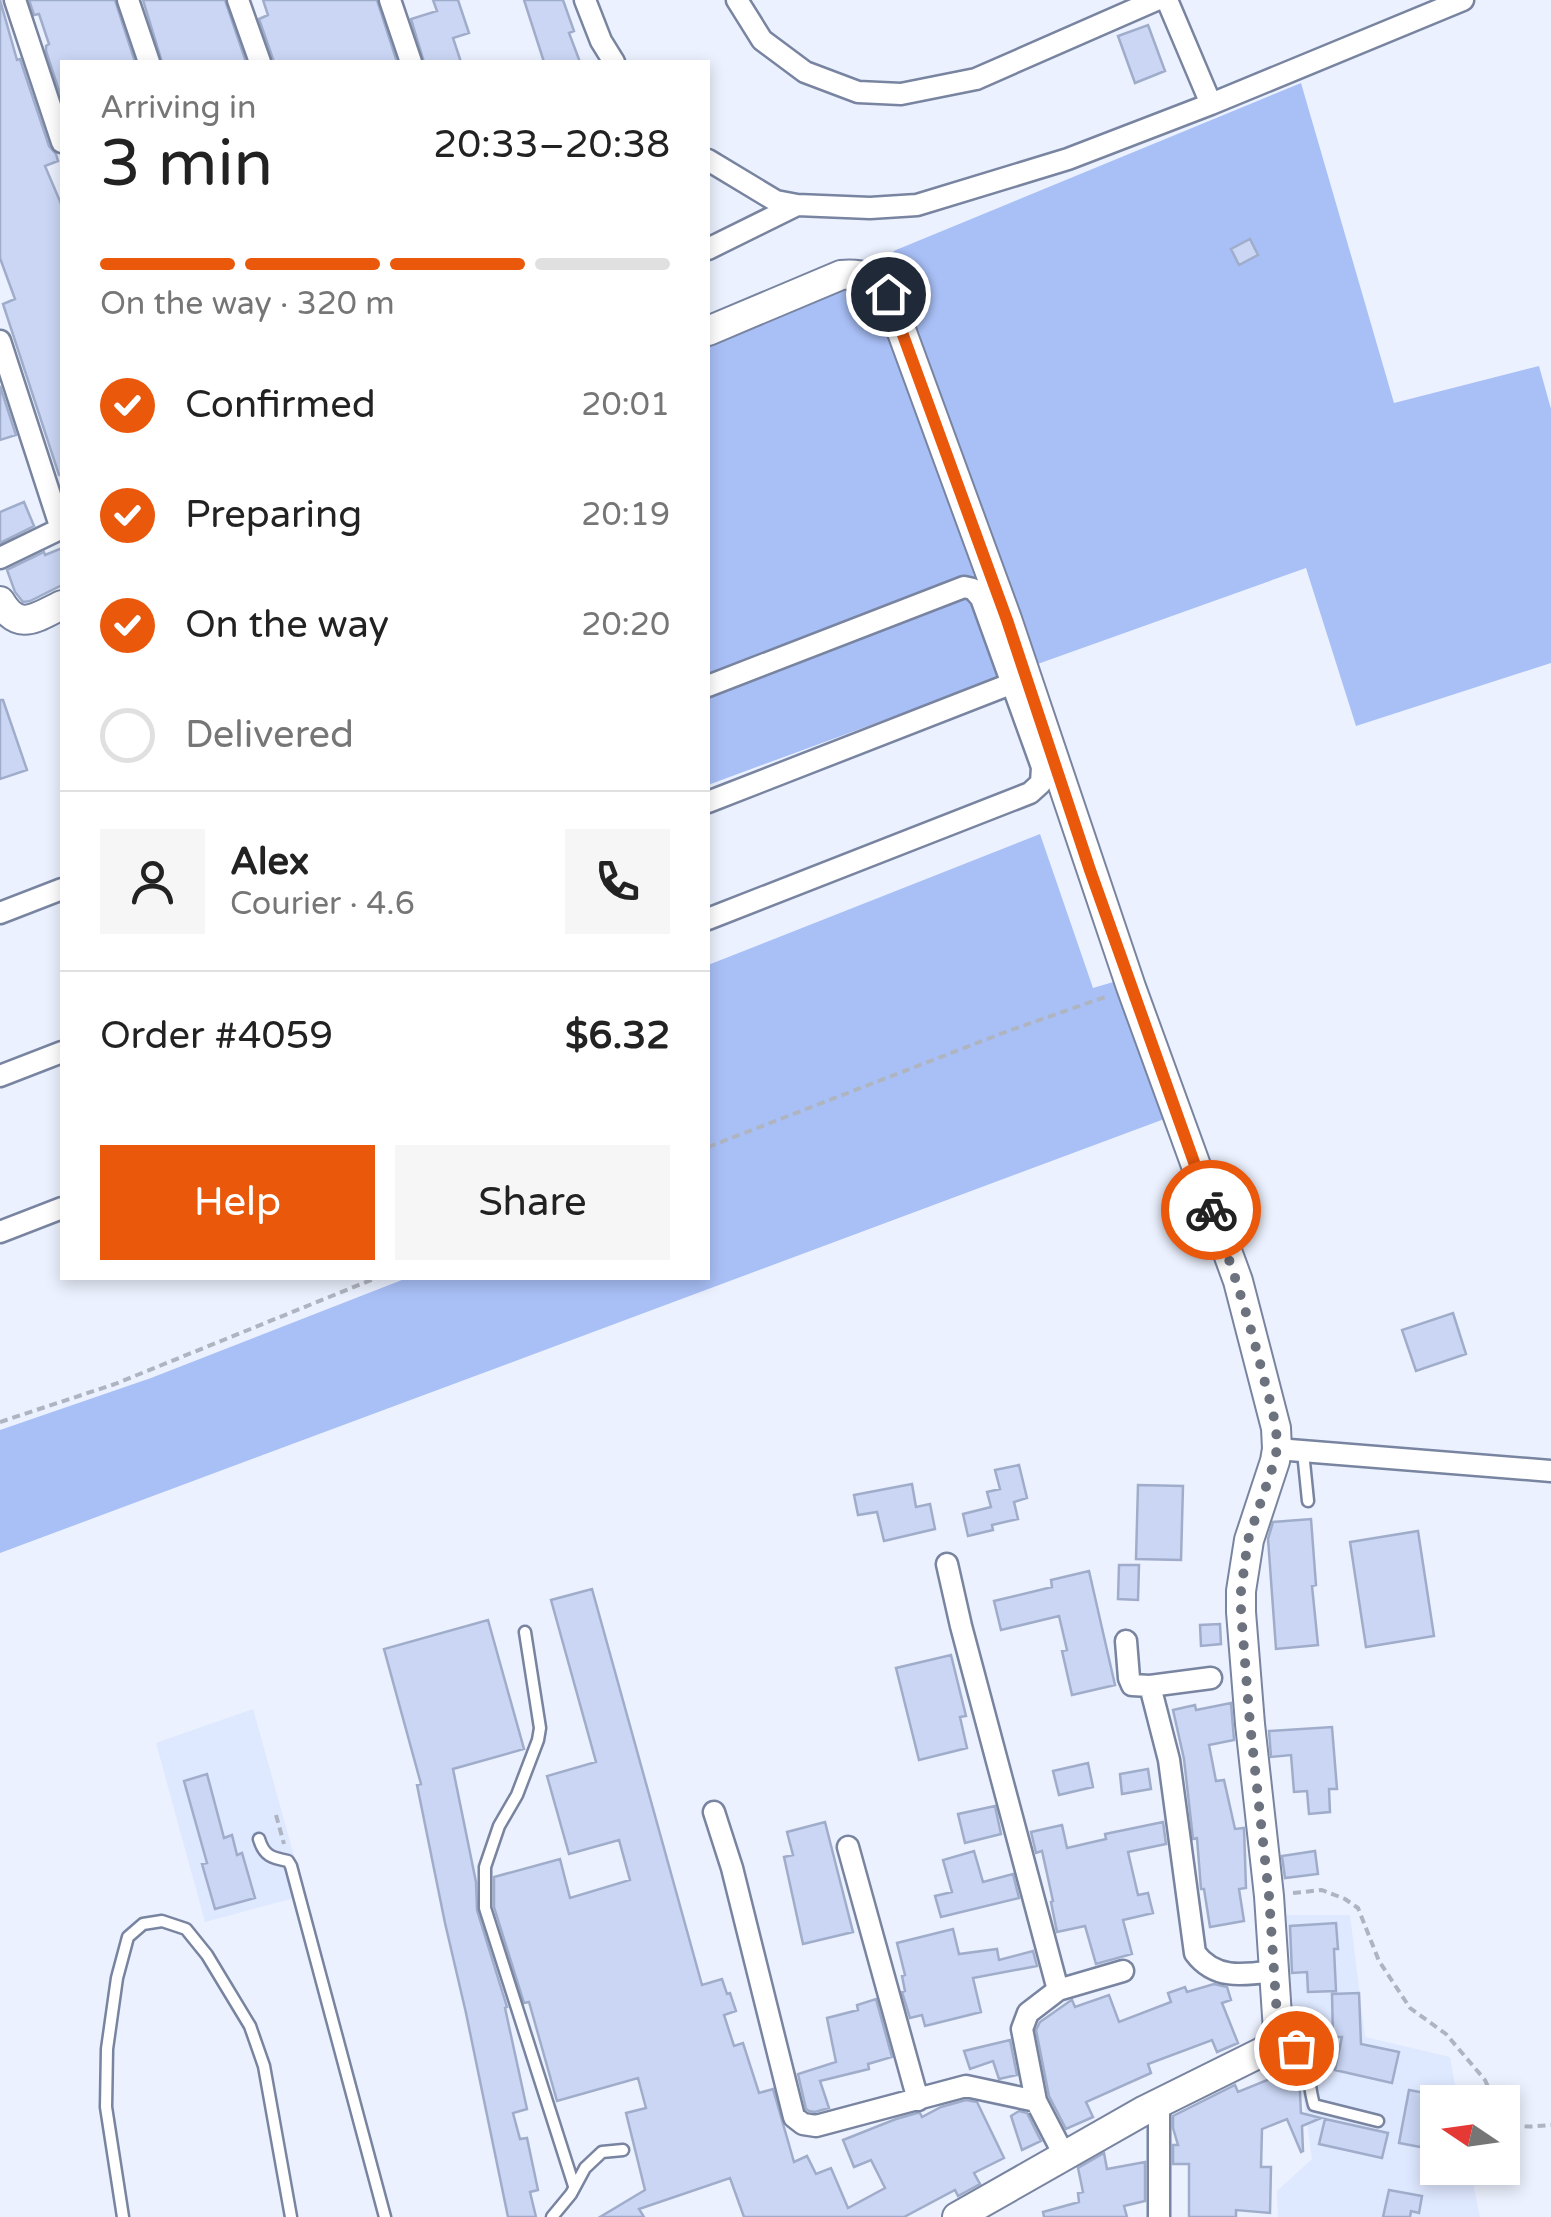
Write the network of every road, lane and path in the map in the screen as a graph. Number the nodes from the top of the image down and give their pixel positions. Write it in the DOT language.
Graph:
graph roads {
  1 [pos="16,0"];
  2 [pos="128,0"];
  3 [pos="238,0"];
  4 [pos="390,0"];
  5 [pos="585,0"];
  6 [pos="738,0"];
  7 [pos="1156,0"];
  8 [pos="1167,0"];
  9 [pos="1464,0"];
  10 [pos="148,60"];
  11 [pos="259,60"];
  12 [pos="410,60"];
  13 [pos="613,60"];
  14 [pos="1210,104"];
  15 [pos="60,136"];
  16 [pos="710,161"];
  17 [pos="798,204"];
  18 [pos="710,248"];
  19 [pos="710,330"];
  20 [pos="0,341"];
  21 [pos="60,522"];
  22 [pos="60,529"];
  23 [pos="0,558"];
  24 [pos="0,602"];
  25 [pos="60,605"];
  26 [pos="1012,682"];
  27 [pos="710,685"];
  28 [pos="710,801"];
  29 [pos="60,890"];
  30 [pos="0,912"];
  31 [pos="710,919"];
  32 [pos="1131,988"];
  33 [pos="60,1053"];
  34 [pos="0,1076"];
  35 [pos="710,1146"];
  36 [pos="60,1209"];
  37 [pos="0,1232"];
  38 [pos="371,1280"];
  39 [pos="0,1422"];
  40 [pos="1290,1450"];
  41 [pos="1551,1470"];
  42 [pos="1308,1501"];
  43 [pos="947,1564"];
  44 [pos="526,1632"];
  45 [pos="1126,1641"];
  46 [pos="1212,1678"];
  47 [pos="1150,1686"];
  48 [pos="714,1812"];
  49 [pos="276,1815"];
  50 [pos="259,1839"];
  51 [pos="848,1847"];
  52 [pos="288,1861"];
  53 [pos="1269,1896"];
  54 [pos="1123,1971"];
  55 [pos="1274,1971"];
  56 [pos="1058,1990"];
  57 [pos="1276,2040"];
  58 [pos="1486,2085"];
  59 [pos="918,2100"];
  60 [pos="1036,2101"];
  61 [pos="1159,2103"];
  62 [pos="1378,2121"];
  63 [pos="1551,2125"];
  64 [pos="1520,2127"];
  65 [pos="623,2150"];
  66 [pos="1064,2154"];
  67 [pos="574,2186"];
  68 [pos="124,2217"];
  69 [pos="291,2217"];
  70 [pos="385,2217"];
  71 [pos="552,2217"];
  72 [pos="957,2217"];
  73 [pos="1159,2217"];
  1 -- 15 [label="street"];
  2 -- 10 [label="street"];
  3 -- 11 [label="street"];
  4 -- 12 [label="street"];
  5 -- 13 [label="street"];
  6 -- 7 [label="street"];
  8 -- 14 [label="street"];
  9 -- 14 [label="street"];
  14 -- 17 [label="street"];
  16 -- 17 [label="street"];
  17 -- 18 [label="street"];
  19 -- 32 [label="street"];
  20 -- 21 [label="street"];
  22 -- 23 [label="street"];
  24 -- 25 [label="street"];
  26 -- 27 [label="street"];
  26 -- 28 [label="street"];
  26 -- 31 [label="street"];
  29 -- 30 [label="street"];
  32 -- 35 [label="path"];
  32 -- 40 [label="street"];
  33 -- 34 [label="street"];
  36 -- 37 [label="street"];
  38 -- 39 [label="path"];
  40 -- 41 [label="street"];
  40 -- 42 [label="lane"];
  40 -- 53 [label="street"];
  43 -- 56 [label="street"];
  44 -- 67 [label="lane"];
  45 -- 47 [label="street"];
  46 -- 47 [label="street"];
  47 -- 55 [label="street"];
  48 -- 59 [label="street"];
  49 -- 52 [label="path"];
  50 -- 52 [label="lane"];
  51 -- 59 [label="street"];
  52 -- 70 [label="lane"];
  53 -- 55 [label="street"];
  53 -- 58 [label="path"];
  54 -- 56 [label="street"];
  55 -- 57 [label="street"];
  56 -- 60 [label="street"];
  57 -- 61 [label="street"];
  57 -- 62 [label="lane"];
  59 -- 60 [label="street"];
  60 -- 66 [label="street"];
  61 -- 66 [label="street"];
  61 -- 73 [label="street"];
  63 -- 64 [label="path"];
  65 -- 67 [label="lane"];
  66 -- 72 [label="street"];
  67 -- 71 [label="lane"];
  68 -- 69 [label="lane"];
}
